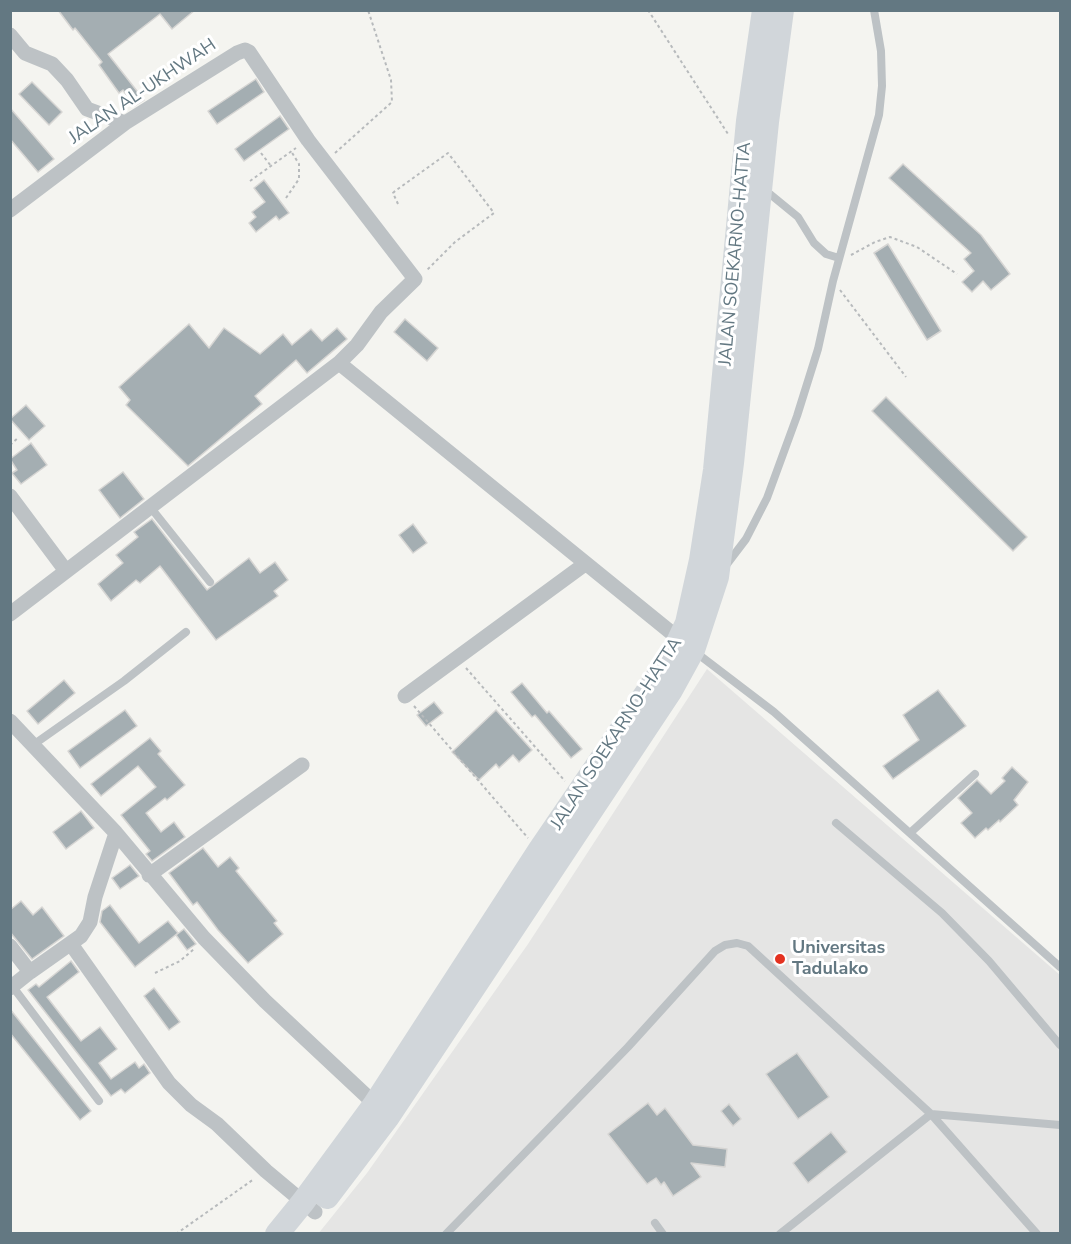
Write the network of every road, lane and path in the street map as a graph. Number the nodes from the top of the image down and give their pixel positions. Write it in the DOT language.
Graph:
graph roads {
  1 [pos="368,10"];
  2 [pos="648,10"];
  3 [pos="764,10"];
  4 [pos="782,10"];
  5 [pos="874,10"];
  6 [pos="10,35"];
  7 [pos="125,123"];
  8 [pos="309,140"];
  9 [pos="291,151"];
  10 [pos="261,153"];
  11 [pos="745,160"];
  12 [pos="326,162"];
  13 [pos="271,166"];
  14 [pos="250,181"];
  15 [pos="286,198"];
  16 [pos="754,198"];
  17 [pos="398,204"];
  18 [pos="10,210"];
  19 [pos="839,258"];
  20 [pos="957,274"];
  21 [pos="415,279"];
  22 [pos="833,281"];
  23 [pos="339,363"];
  24 [pos="906,377"];
  25 [pos="19,437"];
  26 [pos="10,445"];
  27 [pos="10,496"];
  28 [pos="151,508"];
  29 [pos="585,564"];
  30 [pos="66,571"];
  31 [pos="717,577"];
  32 [pos="210,582"];
  33 [pos="10,614"];
  34 [pos="186,632"];
  35 [pos="687,645"];
  36 [pos="458,659"];
  37 [pos="405,696"];
  38 [pos="10,721"];
  39 [pos="33,745"];
  40 [pos="302,765"];
  41 [pos="975,774"];
  42 [pos="577,795"];
  43 [pos="836,823"];
  44 [pos="910,832"];
  45 [pos="116,833"];
  46 [pos="539,851"];
  47 [pos="149,875"];
  48 [pos="204,938"];
  49 [pos="71,944"];
  50 [pos="10,946"];
  51 [pos="1060,967"];
  52 [pos="30,972"];
  53 [pos="155,973"];
  54 [pos="12,987"];
  55 [pos="1060,1045"];
  56 [pos="99,1101"];
  57 [pos="375,1104"];
  58 [pos="931,1114"];
  59 [pos="1060,1125"];
  60 [pos="266,1171"];
  61 [pos="309,1207"];
  62 [pos="655,1223"];
  63 [pos="176,1233"];
  64 [pos="277,1233"];
  65 [pos="297,1233"];
  66 [pos="446,1233"];
  67 [pos="663,1233"];
  68 [pos="780,1233"];
  69 [pos="1037,1233"];
  1 -- 12 [label="path"];
  2 -- 11 [label="path"];
  3 -- 11 [label="main road, JALAN SOEKARNO-HATTA"];
  4 -- 16 [label="main road, JALAN SOEKARNO-HATTA"];
  5 -- 19 [label="lane"];
  6 -- 7 [label="street"];
  7 -- 8 [label="street, JALAN AL-UKHWAH"];
  7 -- 18 [label="street, JALAN AL-UKHWAH"];
  8 -- 9 [label="path"];
  8 -- 12 [label="street, JALAN AL-UKHWAH"];
  9 -- 13 [label="path"];
  9 -- 15 [label="path"];
  10 -- 13 [label="path"];
  11 -- 16 [label="main road, JALAN SOEKARNO-HATTA"];
  12 -- 21 [label="street, JALAN AL-UKHWAH"];
  13 -- 14 [label="path"];
  16 -- 19 [label="lane"];
  16 -- 31 [label="main road, JALAN SOEKARNO-HATTA"];
  16 -- 35 [label="main road, JALAN SOEKARNO-HATTA"];
  17 -- 21 [label="path"];
  19 -- 20 [label="path"];
  19 -- 22 [label="lane"];
  21 -- 23 [label="street"];
  22 -- 24 [label="path"];
  22 -- 31 [label="lane"];
  23 -- 28 [label="street"];
  23 -- 29 [label="street"];
  25 -- 26 [label="path"];
  27 -- 30 [label="street"];
  28 -- 30 [label="street"];
  28 -- 32 [label="lane"];
  29 -- 35 [label="street"];
  29 -- 36 [label="street"];
  30 -- 33 [label="street"];
  31 -- 35 [label="main road, JALAN SOEKARNO-HATTA"];
  34 -- 39 [label="lane"];
  35 -- 42 [label="main road, JALAN SOEKARNO-HATTA"];
  35 -- 44 [label="lane"];
  35 -- 61 [label="main road, JALAN SOEKARNO-HATTA"];
  36 -- 37 [label="street"];
  36 -- 42 [label="path"];
  37 -- 46 [label="path"];
  38 -- 39 [label="street"];
  39 -- 45 [label="street"];
  40 -- 47 [label="street"];
  41 -- 44 [label="lane"];
  42 -- 46 [label="main road, JALAN SOEKARNO-HATTA"];
  43 -- 55 [label="lane"];
  44 -- 51 [label="lane"];
  45 -- 47 [label="street"];
  45 -- 49 [label="street"];
  46 -- 57 [label="main road, JALAN SOEKARNO-HATTA"];
  47 -- 48 [label="street"];
  48 -- 53 [label="path"];
  48 -- 57 [label="street"];
  49 -- 52 [label="street"];
  49 -- 60 [label="street"];
  50 -- 52 [label="street"];
  52 -- 54 [label="street"];
  54 -- 56 [label="lane"];
  57 -- 61 [label="main road, JALAN SOEKARNO-HATTA"];
  58 -- 59 [label="lane"];
  58 -- 66 [label="lane"];
  58 -- 68 [label="lane"];
  58 -- 69 [label="lane"];
  60 -- 61 [label="street"];
  60 -- 63 [label="path"];
  61 -- 64 [label="main road, JALAN SOEKARNO-HATTA"];
  61 -- 65 [label="main road, JALAN SOEKARNO-HATTA"];
  62 -- 67 [label="lane"];
}
